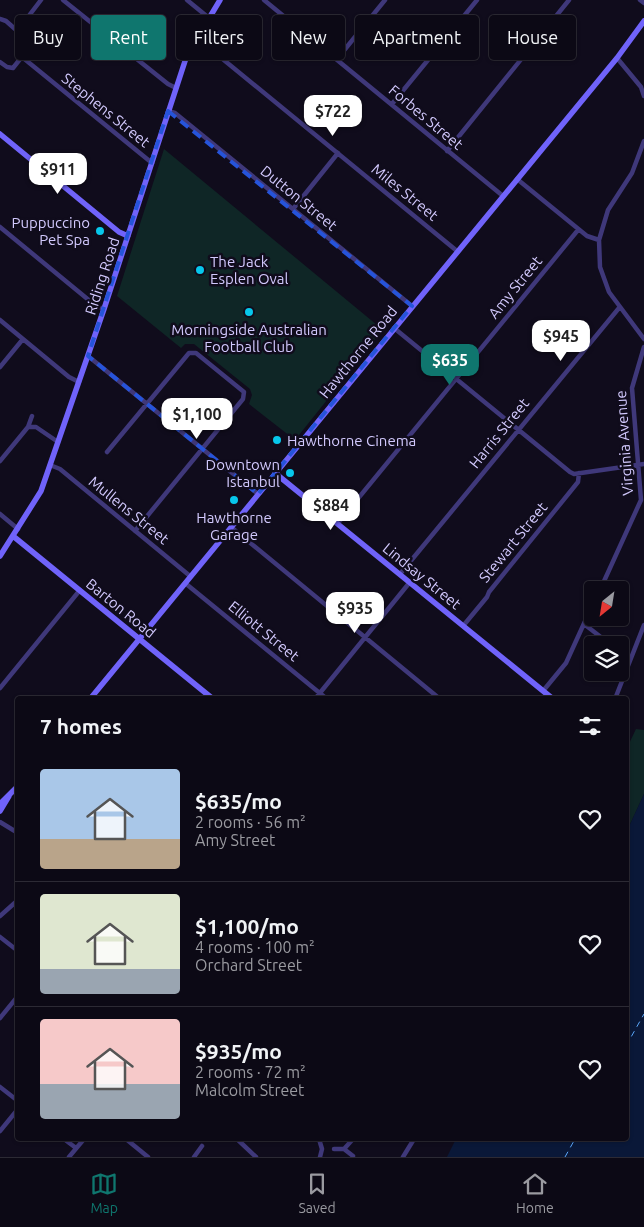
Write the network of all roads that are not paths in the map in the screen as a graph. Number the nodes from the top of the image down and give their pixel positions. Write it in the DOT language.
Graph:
graph roads {
  1 [pos="41,0"];
  2 [pos="64,0"];
  3 [pos="187,0"];
  4 [pos="220,0"];
  5 [pos="264,0"];
  6 [pos="478,0"];
  7 [pos="570,0"];
  8 [pos="640,0"];
  9 [pos="382,1"];
  10 [pos="644,3"];
  11 [pos="30,15"];
  12 [pos="205,15"];
  13 [pos="211,15"];
  14 [pos="282,15"];
  15 [pos="0,19"];
  16 [pos="644,21"];
  17 [pos="15,28"];
  18 [pos="345,48"];
  19 [pos="617,58"];
  20 [pos="19,60"];
  21 [pos="26,60"];
  22 [pos="185,60"];
  23 [pos="224,60"];
  24 [pos="337,60"];
  25 [pos="0,62"];
  26 [pos="176,88"];
  27 [pos="644,96"];
  28 [pos="392,104"];
  29 [pos="168,111"];
  30 [pos="0,134"];
  31 [pos="644,141"];
  32 [pos="447,151"];
  33 [pos="338,153"];
  34 [pos="152,163"];
  35 [pos="517,179"];
  36 [pos="503,196"];
  37 [pos="293,208"];
  38 [pos="0,227"];
  39 [pos="578,230"];
  40 [pos="128,236"];
  41 [pos="599,240"];
  42 [pos="457,251"];
  43 [pos="412,306"];
  44 [pos="619,308"];
  45 [pos="104,310"];
  46 [pos="0,320"];
  47 [pos="394,328"];
  48 [pos="23,339"];
  49 [pos="644,339"];
  50 [pos="644,347"];
  51 [pos="88,356"];
  52 [pos="0,366"];
  53 [pos="456,379"];
  54 [pos="79,382"];
  55 [pos="147,404"];
  56 [pos="32,416"];
  57 [pos="28,427"];
  58 [pos="518,429"];
  59 [pos="58,442"];
  60 [pos="202,449"];
  61 [pos="107,452"];
  62 [pos="0,461"];
  63 [pos="641,464"];
  64 [pos="50,465"];
  65 [pos="276,472"];
  66 [pos="579,473"];
  67 [pos="258,494"];
  68 [pos="0,514"];
  69 [pos="338,524"];
  70 [pos="231,527"];
  71 [pos="18,529"];
  72 [pos="135,530"];
  73 [pos="13,536"];
  74 [pos="0,556"];
  75 [pos="400,574"];
  76 [pos="190,576"];
  77 [pos="604,581"];
  78 [pos="410,582"];
  79 [pos="185,583"];
  80 [pos="80,590"];
  81 [pos="584,624"];
  82 [pos="644,624"];
  83 [pos="464,626"];
  84 [pos="587,626"];
  85 [pos="599,636"];
  86 [pos="365,638"];
  87 [pos="139,639"];
  88 [pos="629,659"];
  89 [pos="621,681"];
  90 [pos="0,688"];
  91 [pos="543,690"];
  92 [pos="320,693"];
  93 [pos="95,696"];
  94 [pos="209,696"];
  95 [pos="318,696"];
  96 [pos="324,696"];
  97 [pos="436,696"];
  98 [pos="550,696"];
  99 [pos="616,696"];
  100 [pos="15,789"];
  101 [pos="9,796"];
  102 [pos="0,803"];
  103 [pos="0,811"];
  104 [pos="0,822"];
  105 [pos="15,831"];
  106 [pos="15,903"];
  107 [pos="0,916"];
  108 [pos="0,937"];
  109 [pos="15,949"];
  110 [pos="15,1000"];
  111 [pos="0,1018"];
  112 [pos="0,1086"];
  113 [pos="15,1098"];
  114 [pos="15,1113"];
  115 [pos="0,1131"];
  116 [pos="67,1141"];
  117 [pos="82,1141"];
  118 [pos="128,1141"];
  119 [pos="239,1141"];
  120 [pos="320,1141"];
  121 [pos="351,1141"];
  122 [pos="413,1141"];
  123 [pos="202,1146"];
  124 [pos="76,1148"];
  125 [pos="334,1149"];
  126 [pos="344,1149"];
  127 [pos="353,1156"];
  128 [pos="69,1157"];
  129 [pos="148,1157"];
  130 [pos="194,1157"];
  131 [pos="256,1157"];
  132 [pos="320,1157"];
  133 [pos="403,1157"];
  1 -- 11 [label="street"];
  2 -- 26 [label="street"];
  3 -- 12 [label="street"];
  4 -- 13 [label="street, Riding Road"];
  5 -- 14 [label="street, Forbes Street"];
  6 -- 28 [label="street"];
  7 -- 32 [label="street"];
  8 -- 10 [label="street"];
  9 -- 18 [label="street"];
  15 -- 17 [label="street"];
  16 -- 19 [label="street, Hawthorne Road"];
  19 -- 27 [label="street"];
  19 -- 35 [label="street, Hawthorne Road"];
  20 -- 25 [label="street"];
  21 -- 34 [label="street, Stephens Street"];
  22 -- 26 [label="street, Riding Road"];
  23 -- 33 [label="street, Miles Street"];
  24 -- 28 [label="street, Forbes Street"];
  26 -- 29 [label="street, Riding Road"];
  28 -- 32 [label="street, Forbes Street"];
  29 -- 34 [label="street, Riding Road"];
  29 -- 37 [label="street, Dutton Street"];
  30 -- 40 [label="street"];
  31 -- 41 [label="street"];
  32 -- 36 [label="street, Forbes Street"];
  33 -- 37 [label="street"];
  33 -- 42 [label="street, Miles Street"];
  34 -- 40 [label="street, Riding Road"];
  35 -- 36 [label="street, Hawthorne Road"];
  35 -- 39 [label="street"];
  36 -- 42 [label="street, Hawthorne Road"];
  37 -- 43 [label="street, Dutton Street"];
  38 -- 45 [label="street"];
  39 -- 41 [label="street"];
  39 -- 53 [label="street, Amy Street"];
  40 -- 45 [label="street, Riding Road"];
  41 -- 44 [label="street"];
  42 -- 43 [label="street, Hawthorne Road"];
  43 -- 47 [label="street, Hawthorne Road"];
  44 -- 49 [label="street"];
  44 -- 58 [label="street, Harris Street"];
  45 -- 51 [label="street, Riding Road"];
  46 -- 48 [label="street"];
  47 -- 53 [label="street"];
  47 -- 65 [label="street, Hawthorne Road"];
  48 -- 52 [label="street"];
  48 -- 54 [label="street"];
  50 -- 63 [label="street, Virginia Avenue"];
  51 -- 54 [label="street, Riding Road"];
  51 -- 55 [label="street"];
  53 -- 58 [label="street"];
  53 -- 69 [label="street, Amy Street"];
  54 -- 59 [label="street, Riding Road"];
  55 -- 60 [label="street"];
  55 -- 60 [label="street"];
  55 -- 61 [label="street"];
  56 -- 57 [label="street"];
  57 -- 59 [label="street"];
  57 -- 62 [label="street"];
  58 -- 66 [label="street"];
  58 -- 75 [label="street, Harris Street"];
  59 -- 64 [label="street, Riding Road"];
  60 -- 67 [label="street"];
  60 -- 72 [label="street"];
  63 -- 66 [label="street"];
  63 -- 77 [label="street, Virginia Avenue"];
  64 -- 71 [label="street, Riding Road"];
  64 -- 72 [label="street, Mullens Street"];
  65 -- 67 [label="street, Hawthorne Road"];
  65 -- 69 [label="street, Lindsay Street"];
  66 -- 83 [label="street, Stewart Street"];
  67 -- 70 [label="street, Hawthorne Road"];
  68 -- 71 [label="street"];
  69 -- 75 [label="street, Lindsay Street"];
  70 -- 76 [label="street, Hawthorne Road"];
  70 -- 86 [label="street"];
  71 -- 73 [label="street, Riding Road"];
  72 -- 76 [label="street, Mullens Street"];
  73 -- 74 [label="street, Riding Road"];
  73 -- 80 [label="street, Barton Road"];
  75 -- 78 [label="street, Lindsay Street"];
  76 -- 79 [label="street, Hawthorne Road"];
  78 -- 83 [label="street, Lindsay Street"];
  78 -- 86 [label="street"];
  79 -- 87 [label="street, Hawthorne Road"];
  79 -- 92 [label="street, Elliott Street"];
  80 -- 87 [label="street, Barton Road"];
  80 -- 90 [label="street"];
  81 -- 91 [label="street"];
  82 -- 88 [label="street"];
  83 -- 91 [label="street, Lindsay Street"];
  84 -- 85 [label="street"];
  86 -- 92 [label="street"];
  86 -- 97 [label="street"];
  87 -- 93 [label="street, Hawthorne Road"];
  87 -- 94 [label="street, Barton Road"];
  89 -- 99 [label="street"];
  91 -- 98 [label="street, Lindsay Street"];
  92 -- 95 [label="street"];
  92 -- 96 [label="street, Elliott Street"];
  100 -- 101 [label="street"];
  101 -- 102 [label="street"];
  101 -- 103 [label="street"];
  104 -- 105 [label="street"];
  106 -- 107 [label="street"];
  108 -- 109 [label="street"];
  110 -- 111 [label="street"];
  112 -- 113 [label="street"];
  114 -- 115 [label="street"];
  116 -- 124 [label="street"];
  117 -- 124 [label="street"];
  118 -- 129 [label="street"];
  119 -- 131 [label="street"];
  120 -- 132 [label="street"];
  121 -- 126 [label="street"];
  122 -- 133 [label="street"];
  123 -- 130 [label="street"];
  124 -- 128 [label="street"];
  125 -- 126 [label="street"];
  126 -- 127 [label="street"];
}
